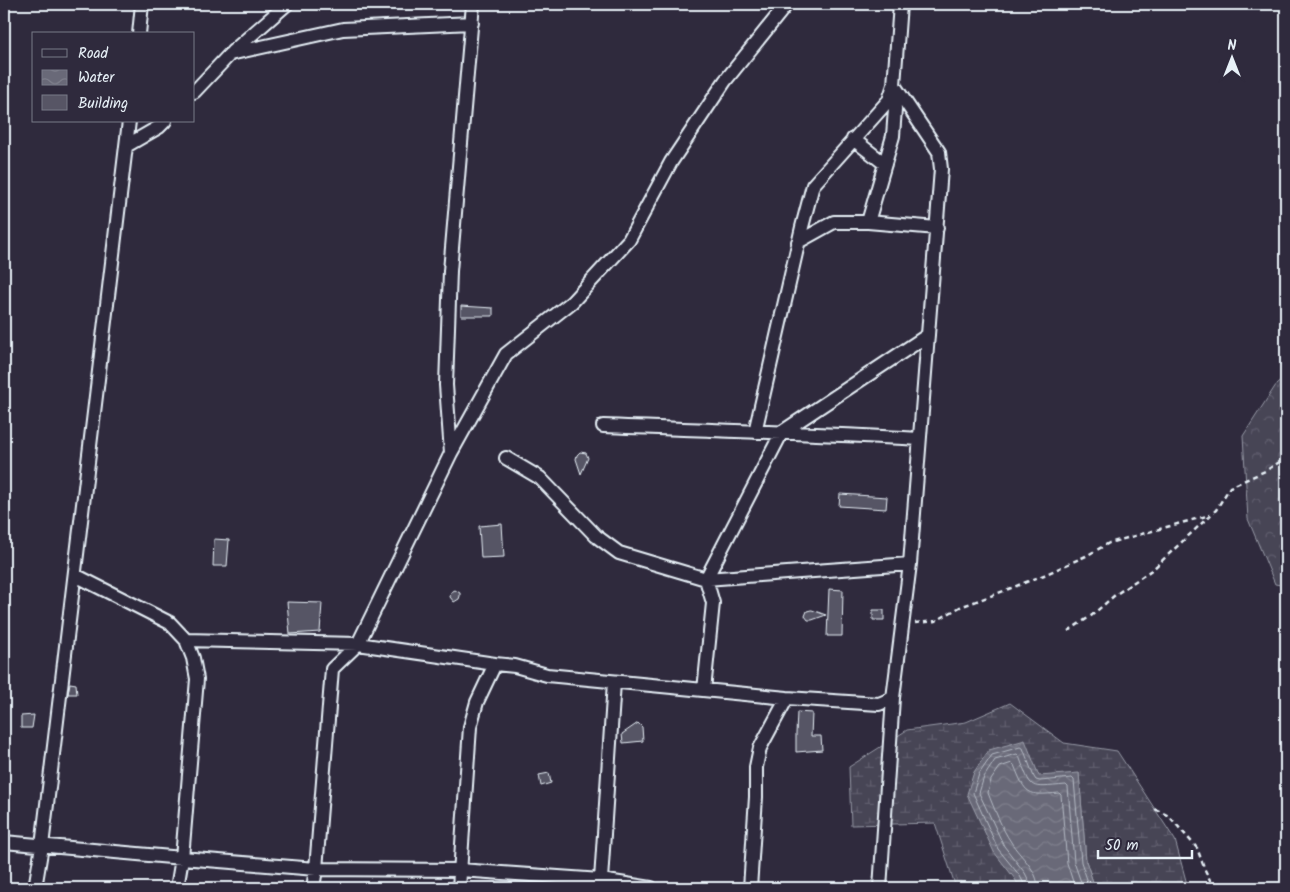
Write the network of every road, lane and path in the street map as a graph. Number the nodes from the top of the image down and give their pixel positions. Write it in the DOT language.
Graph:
graph roads {
  1 [pos="142,4"];
  2 [pos="287,4"];
  3 [pos="473,4"];
  4 [pos="787,4"];
  5 [pos="900,4"];
  6 [pos="472,23"];
  7 [pos="139,32"];
  8 [pos="230,54"];
  9 [pos="894,85"];
  10 [pos="195,91"];
  11 [pos="129,122"];
  12 [pos="164,122"];
  13 [pos="853,139"];
  14 [pos="126,146"];
  15 [pos="885,164"];
  16 [pos="868,222"];
  17 [pos="936,228"];
  18 [pos="798,242"];
  19 [pos="928,334"];
  20 [pos="603,426"];
  21 [pos="755,432"];
  22 [pos="782,432"];
  23 [pos="919,439"];
  24 [pos="452,453"];
  25 [pos="506,458"];
  26 [pos="1286,458"];
  27 [pos="1210,515"];
  28 [pos="910,564"];
  29 [pos="74,574"];
  30 [pos="706,580"];
  31 [pos="902,625"];
  32 [pos="1068,631"];
  33 [pos="186,640"];
  34 [pos="358,644"];
  35 [pos="495,664"];
  36 [pos="614,682"];
  37 [pos="704,690"];
  38 [pos="787,698"];
  39 [pos="893,698"];
  40 [pos="1155,809"];
  41 [pos="4,842"];
  42 [pos="42,846"];
  43 [pos="182,858"];
  44 [pos="316,869"];
  45 [pos="460,870"];
  46 [pos="601,880"];
  47 [pos="36,888"];
  48 [pos="177,888"];
  49 [pos="313,888"];
  50 [pos="459,888"];
  51 [pos="651,888"];
  52 [pos="750,888"];
  53 [pos="880,888"];
  54 [pos="1214,888"];
  1 -- 7 [label="street"];
  2 -- 8 [label="street"];
  3 -- 6 [label="street"];
  4 -- 24 [label="street"];
  5 -- 9 [label="street"];
  6 -- 8 [label="street"];
  6 -- 24 [label="street"];
  8 -- 10 [label="street"];
  9 -- 13 [label="street"];
  9 -- 15 [label="street"];
  9 -- 17 [label="street"];
  11 -- 14 [label="street"];
  12 -- 14 [label="street"];
  13 -- 15 [label="street"];
  13 -- 18 [label="street"];
  14 -- 29 [label="street"];
  15 -- 16 [label="street"];
  16 -- 17 [label="street"];
  16 -- 18 [label="street"];
  17 -- 19 [label="street"];
  18 -- 21 [label="street"];
  19 -- 22 [label="street"];
  19 -- 23 [label="street"];
  20 -- 21 [label="street"];
  21 -- 22 [label="street"];
  22 -- 23 [label="street"];
  22 -- 30 [label="street"];
  23 -- 28 [label="street"];
  24 -- 34 [label="street"];
  25 -- 30 [label="street"];
  26 -- 27 [label="path"];
  27 -- 31 [label="path"];
  27 -- 32 [label="path"];
  28 -- 30 [label="street"];
  28 -- 31 [label="street"];
  29 -- 33 [label="street"];
  29 -- 42 [label="street"];
  30 -- 37 [label="street"];
  31 -- 39 [label="street"];
  33 -- 34 [label="street"];
  33 -- 43 [label="street"];
  34 -- 35 [label="street"];
  34 -- 44 [label="street"];
  35 -- 36 [label="street"];
  35 -- 45 [label="street"];
  36 -- 37 [label="street"];
  36 -- 46 [label="street"];
  37 -- 38 [label="street"];
  38 -- 39 [label="street"];
  38 -- 52 [label="street"];
  39 -- 53 [label="street"];
  40 -- 54 [label="path"];
  41 -- 42 [label="street"];
  42 -- 43 [label="street"];
  42 -- 47 [label="street"];
  43 -- 44 [label="street"];
  43 -- 48 [label="street"];
  44 -- 45 [label="street"];
  44 -- 49 [label="street"];
  45 -- 46 [label="street"];
  45 -- 50 [label="street"];
  46 -- 51 [label="street"];
}
